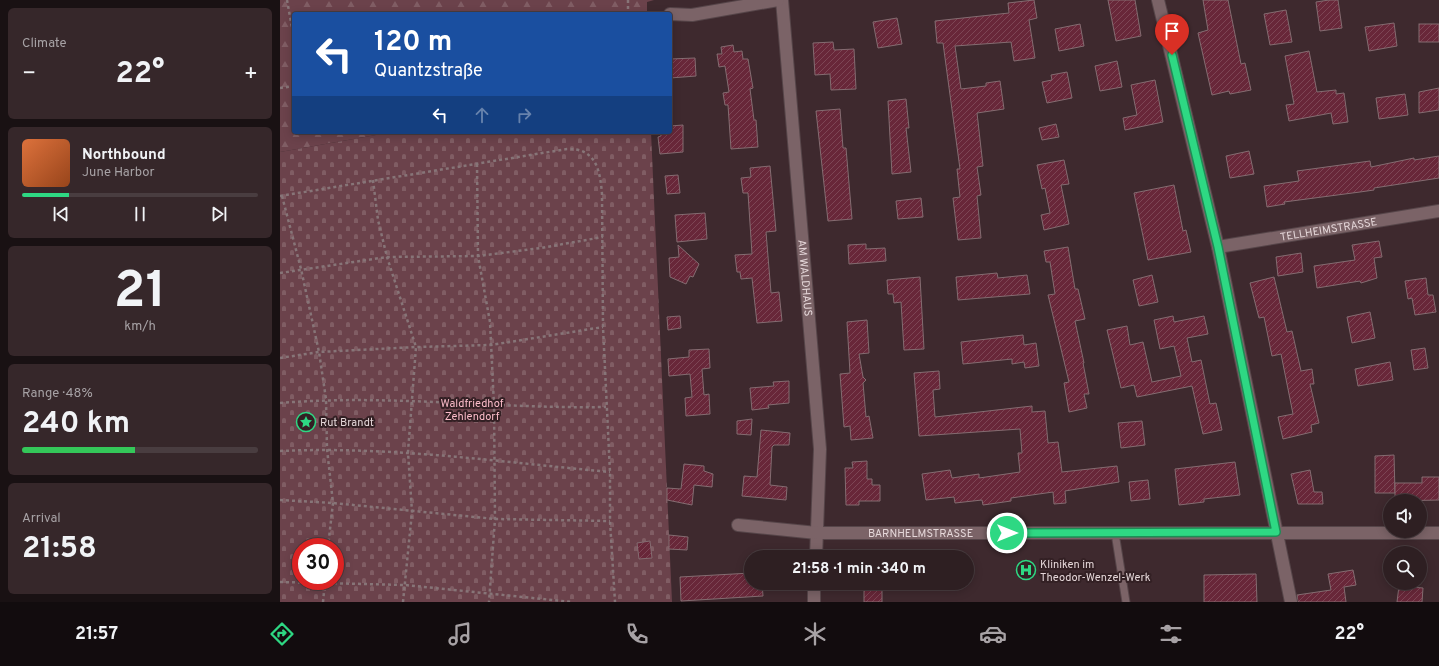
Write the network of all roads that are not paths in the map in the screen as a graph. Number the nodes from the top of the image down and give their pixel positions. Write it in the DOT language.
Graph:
graph roads {
  1 [pos="778,0"];
  2 [pos="782,0"];
  3 [pos="1158,0"];
  4 [pos="672,14"];
  5 [pos="1439,211"];
  6 [pos="1218,247"];
  7 [pos="738,525"];
  8 [pos="1116,532"];
  9 [pos="1276,532"];
  10 [pos="817,533"];
  11 [pos="1439,533"];
  12 [pos="816,550"];
  13 [pos="814,590"];
  14 [pos="814,602"];
  15 [pos="1126,602"];
  16 [pos="1291,602"];
  1 -- 4 [label="street"];
  2 -- 10 [label="street, AM WALDHAUS"];
  3 -- 6 [label="street"];
  5 -- 6 [label="street, TELLHEIMSTRASSE"];
  6 -- 9 [label="street"];
  7 -- 10 [label="street, BARNHELMSTRASSE"];
  8 -- 9 [label="street, BARNHELMSTRASSE"];
  8 -- 10 [label="street, BARNHELMSTRASSE"];
  8 -- 15 [label="lane"];
  9 -- 11 [label="street, BARNHELMSTRASSE"];
  9 -- 16 [label="street"];
  10 -- 12 [label="street, AM WALDHAUS"];
  13 -- 14 [label="street"];
}
